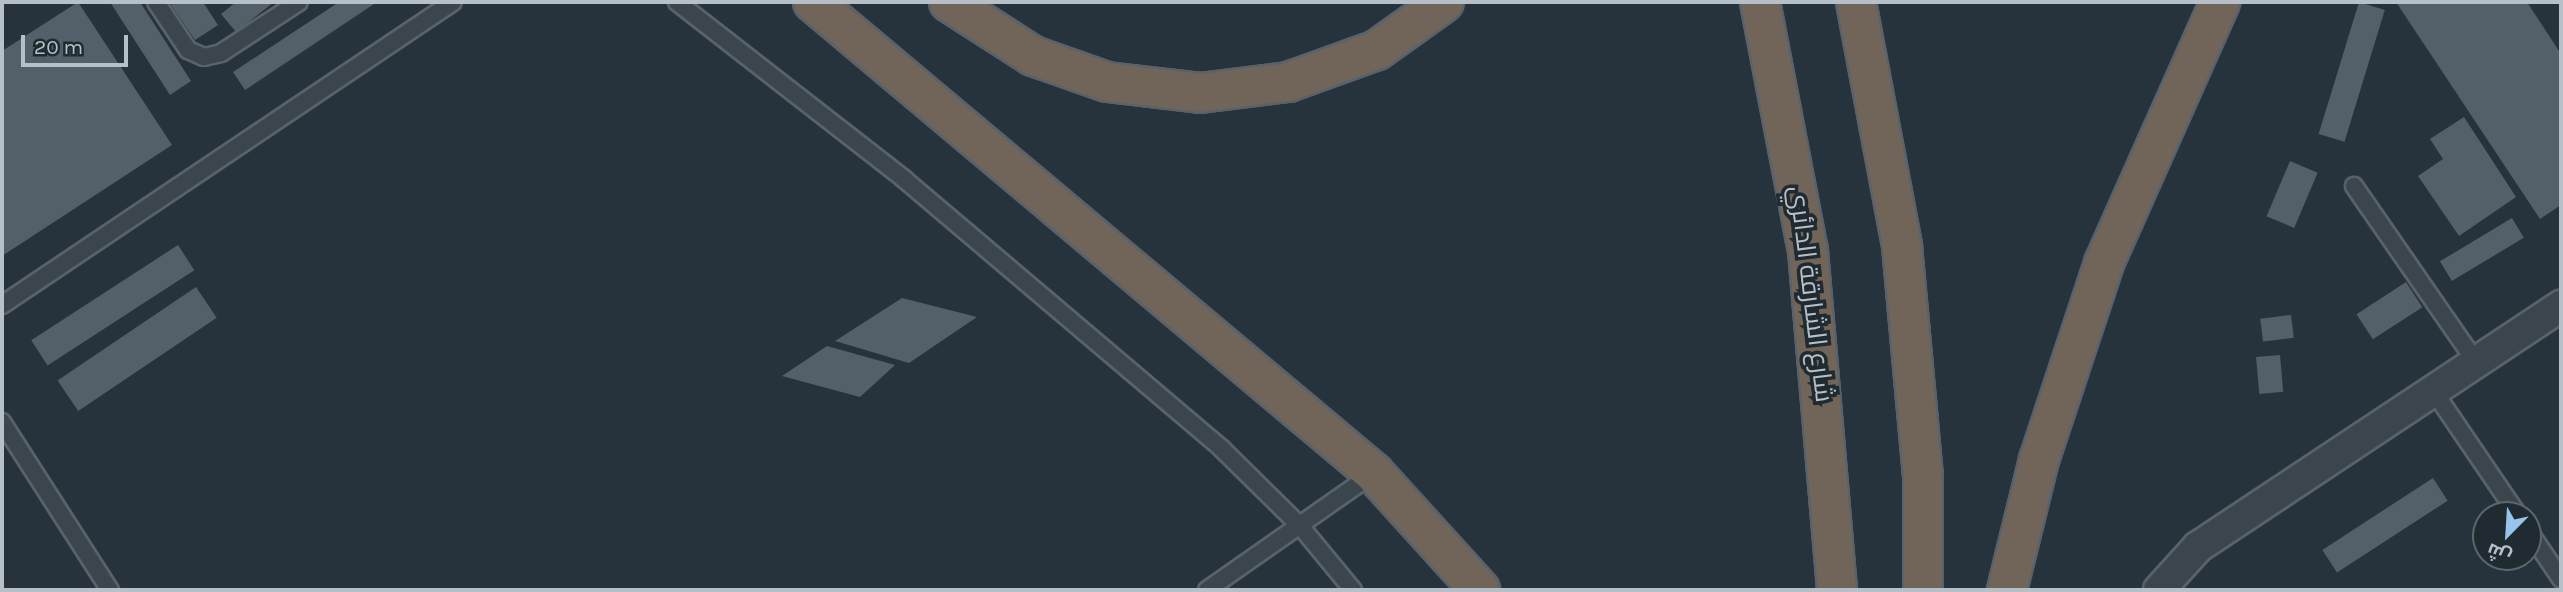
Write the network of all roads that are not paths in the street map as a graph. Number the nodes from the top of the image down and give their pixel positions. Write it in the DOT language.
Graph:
graph roads {
  1 [pos="156,2"];
  2 [pos="299,2"];
  3 [pos="453,2"];
  4 [pos="677,2"];
  5 [pos="813,2"];
  6 [pos="949,2"];
  7 [pos="1444,2"];
  8 [pos="1760,2"];
  9 [pos="1856,2"];
  10 [pos="2220,2"];
  11 [pos="2354,186"];
  12 [pos="2,305"];
  13 [pos="2561,306"];
  14 [pos="2476,362"];
  15 [pos="2433,390"];
  16 [pos="2,422"];
  17 [pos="1374,473"];
  18 [pos="2508,501"];
  19 [pos="1301,527"];
  20 [pos="2198,547"];
  21 [pos="2542,551"];
  22 [pos="2561,579"];
  23 [pos="110,590"];
  24 [pos="1207,590"];
  25 [pos="1353,590"];
  26 [pos="1480,590"];
  27 [pos="1837,590"];
  28 [pos="1923,590"];
  29 [pos="2007,590"];
  30 [pos="2159,590"];
  31 [pos="2182,590"];
  1 -- 2 [label="lane"];
  3 -- 12 [label="lane"];
  4 -- 19 [label="lane"];
  5 -- 17 [label="highway"];
  6 -- 7 [label="highway"];
  8 -- 27 [label="highway, شارع الشارقة الدائري"];
  9 -- 28 [label="highway"];
  10 -- 29 [label="highway"];
  11 -- 14 [label="lane"];
  13 -- 14 [label="street"];
  14 -- 15 [label="street"];
  15 -- 18 [label="lane"];
  15 -- 20 [label="street"];
  16 -- 23 [label="lane"];
  17 -- 19 [label="lane"];
  17 -- 26 [label="highway"];
  19 -- 24 [label="lane"];
  19 -- 25 [label="lane"];
  20 -- 30 [label="street"];
  20 -- 31 [label="street"];
  21 -- 22 [label="lane"];
}
